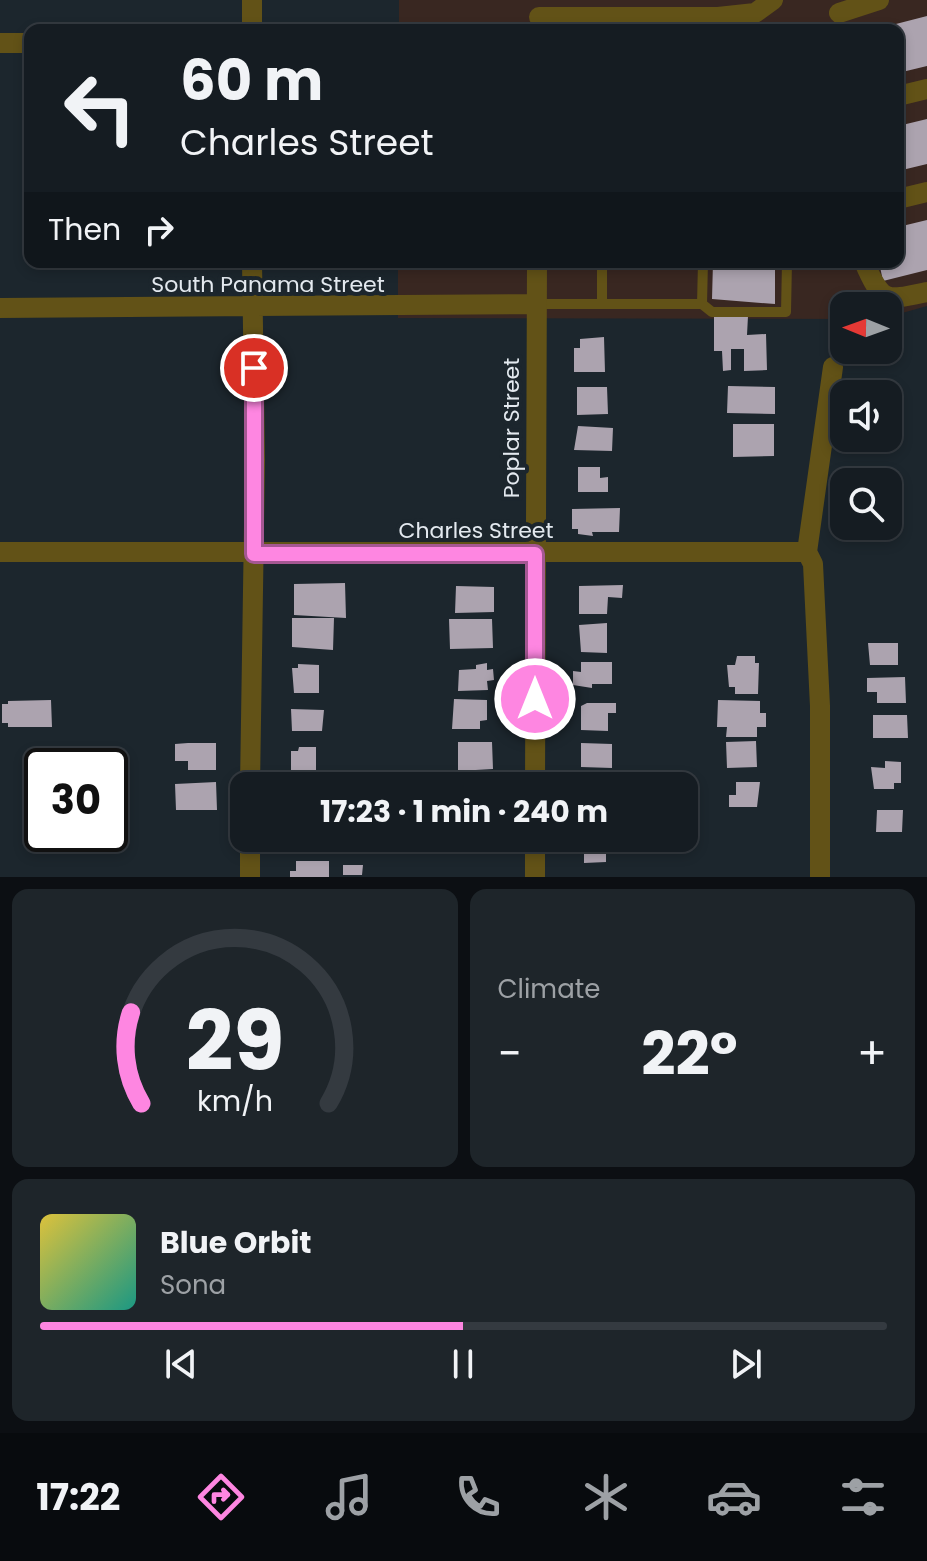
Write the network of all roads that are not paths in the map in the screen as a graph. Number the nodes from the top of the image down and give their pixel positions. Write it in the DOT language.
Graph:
graph roads {
  1 [pos="252,0"];
  2 [pos="773,0"];
  3 [pos="879,0"];
  4 [pos="839,14"];
  5 [pos="538,16"];
  6 [pos="252,24"];
  7 [pos="653,24"];
  8 [pos="0,43"];
  9 [pos="24,43"];
  10 [pos="927,89"];
  11 [pos="904,95"];
  12 [pos="927,192"];
  13 [pos="904,198"];
  14 [pos="252,268"];
  15 [pos="537,268"];
  16 [pos="602,268"];
  17 [pos="703,268"];
  18 [pos="787,268"];
  19 [pos="867,268"];
  20 [pos="927,292"];
  21 [pos="602,303"];
  22 [pos="537,304"];
  23 [pos="702,304"];
  24 [pos="254,307"];
  25 [pos="0,308"];
  26 [pos="833,367"];
  27 [pos="0,552"];
  28 [pos="807,552"];
  29 [pos="254,554"];
  30 [pos="535,554"];
  31 [pos="250,772"];
  32 [pos="535,772"];
  33 [pos="250,852"];
  34 [pos="535,852"];
  35 [pos="250,877"];
  36 [pos="535,877"];
  37 [pos="820,877"];
  1 -- 6 [label="street"];
  2 -- 7 [label="street"];
  3 -- 4 [label="street"];
  5 -- 7 [label="street"];
  8 -- 9 [label="street"];
  10 -- 11 [label="street"];
  12 -- 13 [label="street"];
  14 -- 24 [label="street"];
  15 -- 22 [label="street, Poplar Street"];
  16 -- 21 [label="lane"];
  17 -- 23 [label="lane"];
  18 -- 23 [label="lane"];
  19 -- 20 [label="street"];
  21 -- 22 [label="lane"];
  21 -- 23 [label="lane"];
  22 -- 24 [label="street, South Panama Street"];
  22 -- 30 [label="street, Poplar Street"];
  24 -- 25 [label="street, South Panama Street"];
  24 -- 29 [label="street"];
  26 -- 28 [label="street"];
  27 -- 29 [label="street, Charles Street"];
  28 -- 30 [label="street, Charles Street"];
  28 -- 37 [label="street"];
  29 -- 30 [label="street, Charles Street"];
  29 -- 31 [label="street"];
  30 -- 32 [label="street, Poplar Street"];
  33 -- 35 [label="street"];
  34 -- 36 [label="street"];
}
